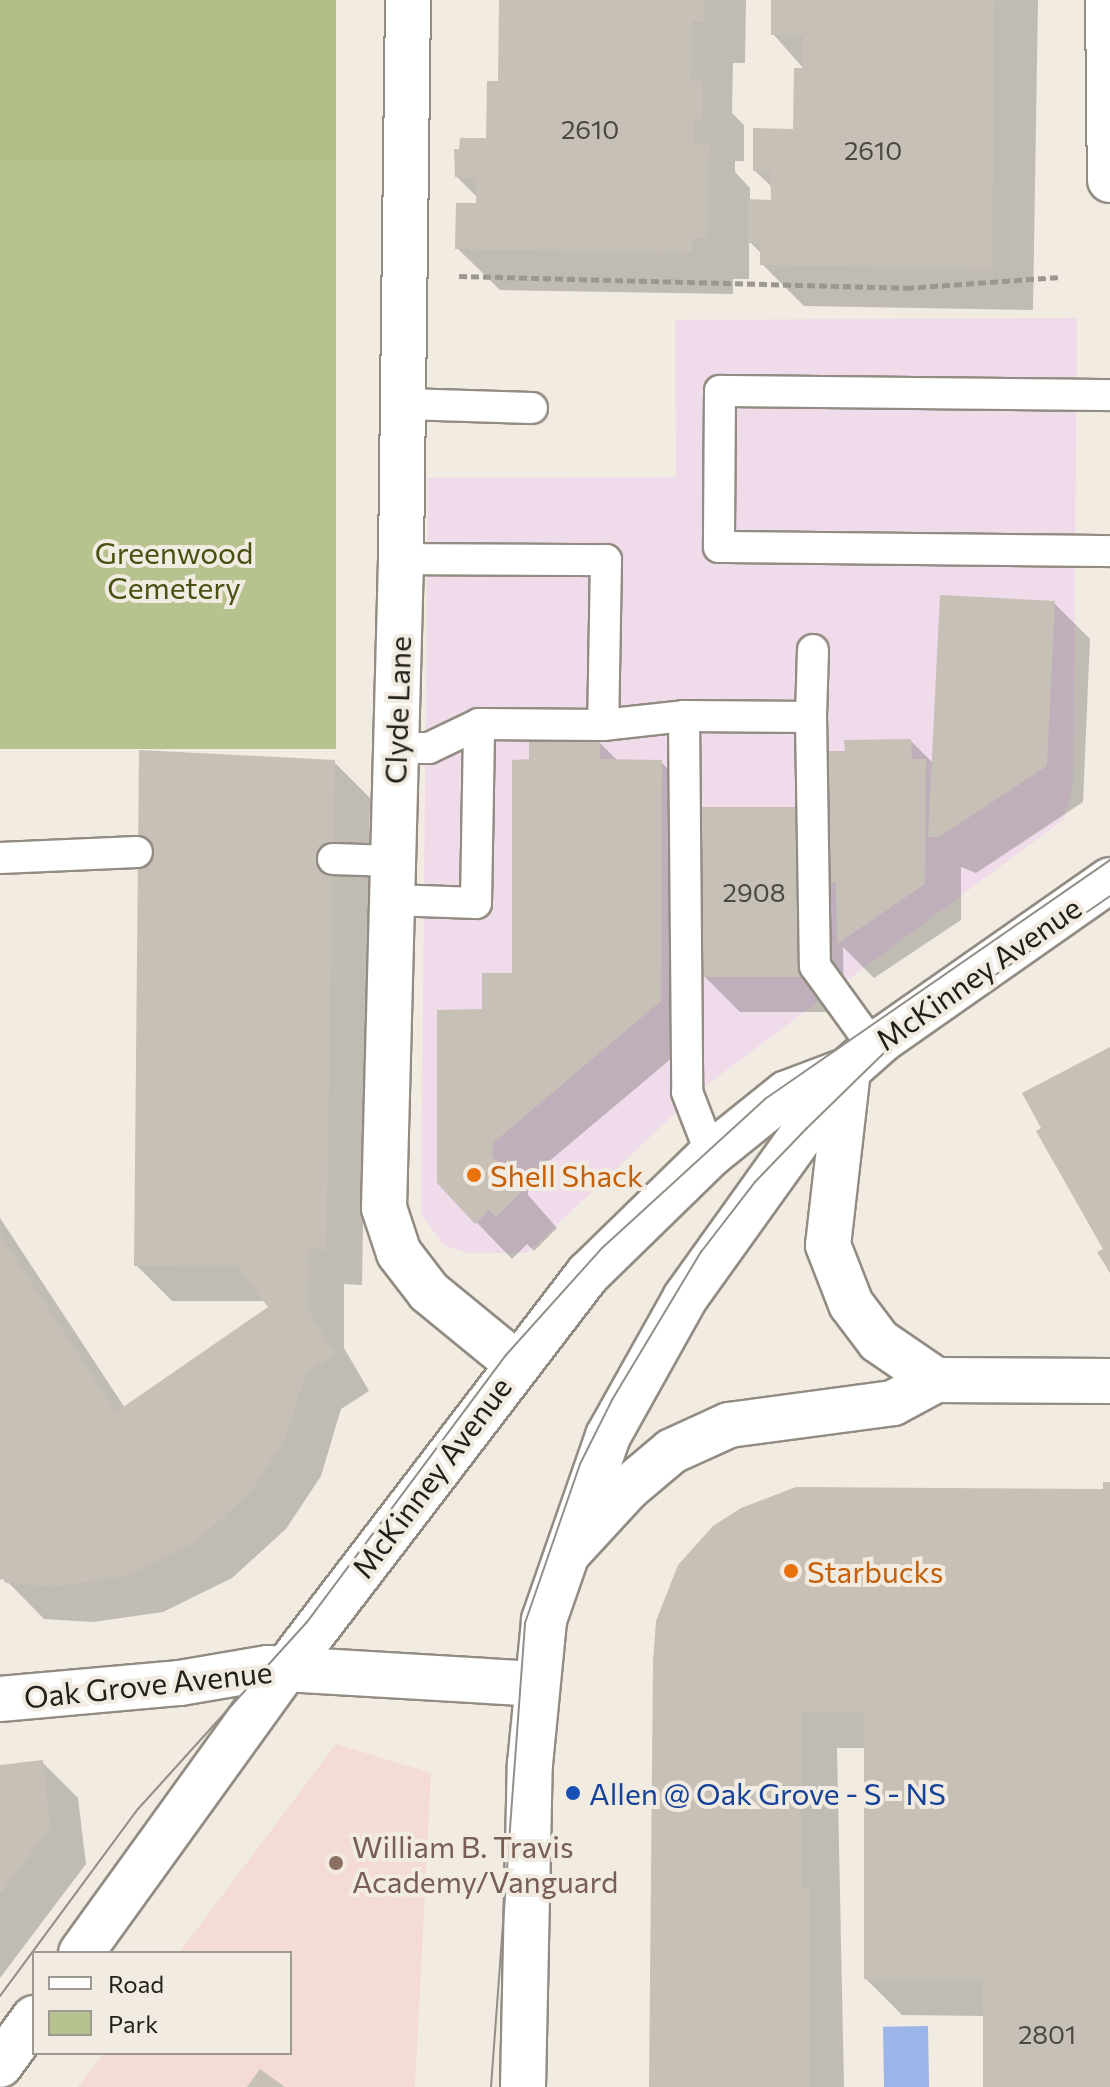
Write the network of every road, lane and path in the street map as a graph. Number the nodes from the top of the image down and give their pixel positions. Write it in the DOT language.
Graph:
graph roads {
  1 [pos="408,0"];
  2 [pos="1108,0"];
  3 [pos="1110,180"];
  4 [pos="454,275"];
  5 [pos="1061,277"];
  6 [pos="1110,395"];
  7 [pos="404,404"];
  8 [pos="532,408"];
  9 [pos="1110,551"];
  10 [pos="401,559"];
  11 [pos="813,650"];
  12 [pos="684,716"];
  13 [pos="811,717"];
  14 [pos="479,724"];
  15 [pos="603,725"];
  16 [pos="395,748"];
  17 [pos="137,852"];
  18 [pos="0,858"];
  19 [pos="333,859"];
  20 [pos="1110,880"];
  21 [pos="393,881"];
  22 [pos="860,1058"];
  23 [pos="711,1154"];
  24 [pos="517,1364"];
  25 [pos="936,1380"];
  26 [pos="1110,1381"];
  27 [pos="567,1554"];
  28 [pos="285,1670"];
  29 [pos="536,1684"];
  30 [pos="0,1699"];
  31 [pos="82,1951"];
  32 [pos="32,2021"];
  33 [pos="0,2065"];
  34 [pos="523,2087"];
  1 -- 7 [label="street, Clyde Lane"];
  2 -- 3 [label="street"];
  4 -- 5 [label="path"];
  6 -- 9 [label="lane"];
  7 -- 8 [label="lane"];
  7 -- 10 [label="street, Clyde Lane"];
  10 -- 15 [label="lane"];
  10 -- 16 [label="street, Clyde Lane"];
  11 -- 13 [label="lane"];
  12 -- 13 [label="lane"];
  12 -- 15 [label="lane"];
  12 -- 23 [label="lane"];
  13 -- 22 [label="lane"];
  14 -- 15 [label="lane"];
  14 -- 16 [label="lane"];
  14 -- 21 [label="lane"];
  16 -- 21 [label="street, Clyde Lane"];
  17 -- 18 [label="lane"];
  19 -- 21 [label="lane"];
  20 -- 22 [label="street, McKinney Avenue"];
  21 -- 24 [label="street, Clyde Lane"];
  22 -- 23 [label="street, McKinney Avenue"];
  22 -- 25 [label="street"];
  22 -- 27 [label="street, McKinney Avenue"];
  23 -- 24 [label="street, McKinney Avenue"];
  24 -- 28 [label="street, McKinney Avenue"];
  25 -- 26 [label="street"];
  25 -- 27 [label="street"];
  27 -- 29 [label="street, McKinney Avenue"];
  28 -- 29 [label="street, Oak Grove Avenue"];
  28 -- 30 [label="street, Oak Grove Avenue"];
  28 -- 31 [label="street, McKinney Avenue"];
  29 -- 34 [label="street, McKinney Avenue"];
  32 -- 33 [label="street"];
}
